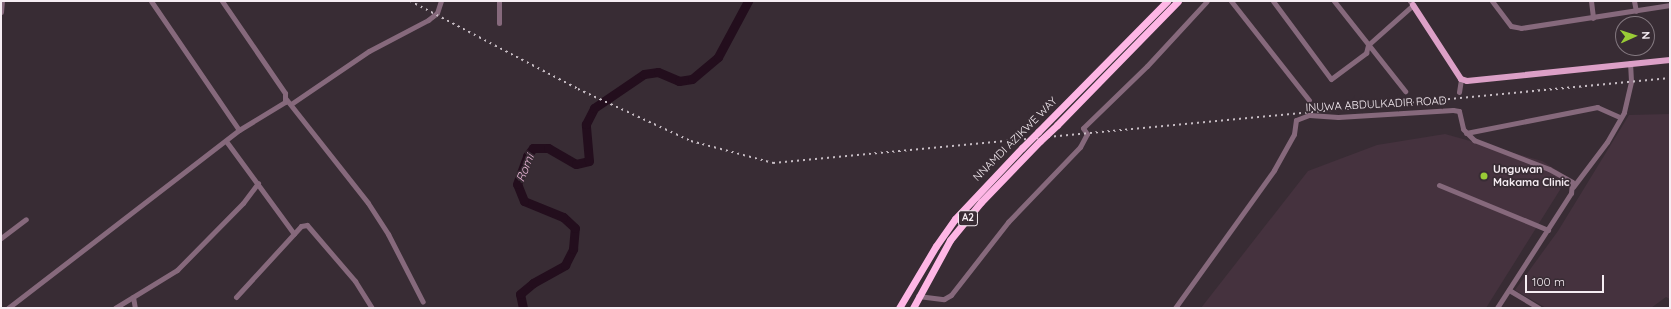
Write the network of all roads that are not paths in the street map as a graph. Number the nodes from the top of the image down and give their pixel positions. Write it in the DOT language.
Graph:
graph roads {
  1 [pos="2,1"];
  2 [pos="151,1"];
  3 [pos="222,1"];
  4 [pos="441,1"];
  5 [pos="499,1"];
  6 [pos="1167,1"];
  7 [pos="1178,1"];
  8 [pos="1207,1"];
  9 [pos="1231,1"];
  10 [pos="1273,1"];
  11 [pos="1334,1"];
  12 [pos="1492,1"];
  13 [pos="1591,1"];
  14 [pos="1634,1"];
  15 [pos="1412,3"];
  16 [pos="1670,5"];
  17 [pos="1636,11"];
  18 [pos="1,12"];
  19 [pos="1593,18"];
  20 [pos="499,23"];
  21 [pos="1368,45"];
  22 [pos="1670,60"];
  23 [pos="1630,64"];
  24 [pos="1461,79"];
  25 [pos="1405,91"];
  26 [pos="1459,92"];
  27 [pos="286,99"];
  28 [pos="1309,100"];
  29 [pos="291,104"];
  30 [pos="1619,117"];
  31 [pos="239,130"];
  32 [pos="1466,133"];
  33 [pos="226,141"];
  34 [pos="258,183"];
  35 [pos="1439,185"];
  36 [pos="1572,187"];
  37 [pos="26,219"];
  38 [pos="1548,230"];
  39 [pos="294,234"];
  40 [pos="1,238"];
  41 [pos="1509,290"];
  42 [pos="918,296"];
  43 [pos="133,297"];
  44 [pos="236,297"];
  45 [pos="423,302"];
  46 [pos="8,308"];
  47 [pos="115,308"];
  48 [pos="135,308"];
  49 [pos="372,308"];
  50 [pos="899,308"];
  51 [pos="913,308"];
  52 [pos="1175,308"];
  53 [pos="1497,308"];
  54 [pos="1539,308"];
  1 -- 18 [label="street"];
  2 -- 31 [label="street"];
  3 -- 27 [label="street"];
  4 -- 29 [label="street"];
  5 -- 20 [label="street"];
  6 -- 50 [label="highway, NNAMDI AZIKWE WAY / A2, bridge"];
  7 -- 42 [label="highway, NNAMDI AZIKWE WAY / A2, bridge"];
  8 -- 42 [label="street"];
  9 -- 28 [label="street"];
  10 -- 21 [label="street"];
  11 -- 21 [label="street"];
  12 -- 19 [label="street"];
  13 -- 19 [label="street"];
  14 -- 17 [label="street"];
  15 -- 21 [label="street"];
  15 -- 24 [label="main road"];
  16 -- 17 [label="street"];
  17 -- 19 [label="street"];
  21 -- 25 [label="street"];
  22 -- 23 [label="main road"];
  23 -- 24 [label="main road"];
  23 -- 30 [label="street"];
  24 -- 26 [label="street"];
  27 -- 29 [label="street"];
  27 -- 31 [label="street"];
  29 -- 45 [label="street"];
  30 -- 32 [label="street"];
  30 -- 36 [label="street"];
  31 -- 33 [label="street"];
  32 -- 36 [label="street"];
  32 -- 52 [label="street, INUWA ABDULKADIR ROAD"];
  33 -- 34 [label="street"];
  33 -- 46 [label="street"];
  34 -- 39 [label="street"];
  34 -- 43 [label="street"];
  35 -- 38 [label="street"];
  36 -- 38 [label="street"];
  37 -- 40 [label="street"];
  38 -- 41 [label="street"];
  39 -- 44 [label="street"];
  39 -- 49 [label="street"];
  41 -- 53 [label="street"];
  41 -- 54 [label="street"];
  42 -- 51 [label="highway, NNAMDI AZIKWE WAY / A2"];
  43 -- 47 [label="street"];
  43 -- 48 [label="street"];
}
